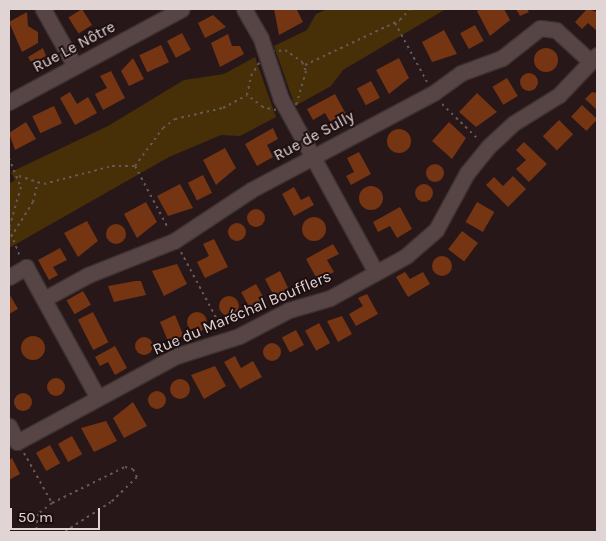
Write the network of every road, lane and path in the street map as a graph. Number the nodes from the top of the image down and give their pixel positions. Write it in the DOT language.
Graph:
graph roads {
  1 [pos="43,9"];
  2 [pos="182,9"];
  3 [pos="244,9"];
  4 [pos="410,9"];
  5 [pos="266,52"];
  6 [pos="594,58"];
  7 [pos="75,66"];
  8 [pos="305,66"];
  9 [pos="247,95"];
  10 [pos="9,102"];
  11 [pos="289,113"];
  12 [pos="313,157"];
  13 [pos="9,158"];
  14 [pos="19,176"];
  15 [pos="37,184"];
  16 [pos="11,237"];
  17 [pos="26,267"];
  18 [pos="375,271"];
  19 [pos="9,277"];
  20 [pos="44,299"];
  21 [pos="98,398"];
  22 [pos="9,426"];
  23 [pos="17,442"];
  24 [pos="52,503"];
  25 [pos="36,532"];
  26 [pos="64,532"];
  1 -- 7 [label="street"];
  2 -- 7 [label="street, Rue Le Nôtre"];
  3 -- 5 [label="street"];
  4 -- 8 [label="path"];
  5 -- 8 [label="path"];
  5 -- 9 [label="path"];
  5 -- 11 [label="street"];
  6 -- 12 [label="street, Rue de Sully"];
  6 -- 18 [label="street, Rue du Maréchal Boufflers"];
  7 -- 10 [label="street, Rue Le Nôtre"];
  8 -- 11 [label="path"];
  9 -- 11 [label="path"];
  9 -- 15 [label="path"];
  11 -- 12 [label="street"];
  12 -- 18 [label="street"];
  12 -- 20 [label="street, Rue de Sully"];
  13 -- 14 [label="path"];
  14 -- 15 [label="path"];
  14 -- 16 [label="path"];
  15 -- 16 [label="path"];
  16 -- 17 [label="path"];
  17 -- 19 [label="street"];
  17 -- 20 [label="street"];
  18 -- 21 [label="street, Rue du Maréchal Boufflers"];
  20 -- 21 [label="street"];
  21 -- 23 [label="street, Rue du Maréchal Boufflers"];
  22 -- 23 [label="street"];
  23 -- 24 [label="path"];
  24 -- 25 [label="path"];
  24 -- 26 [label="path"];
}
